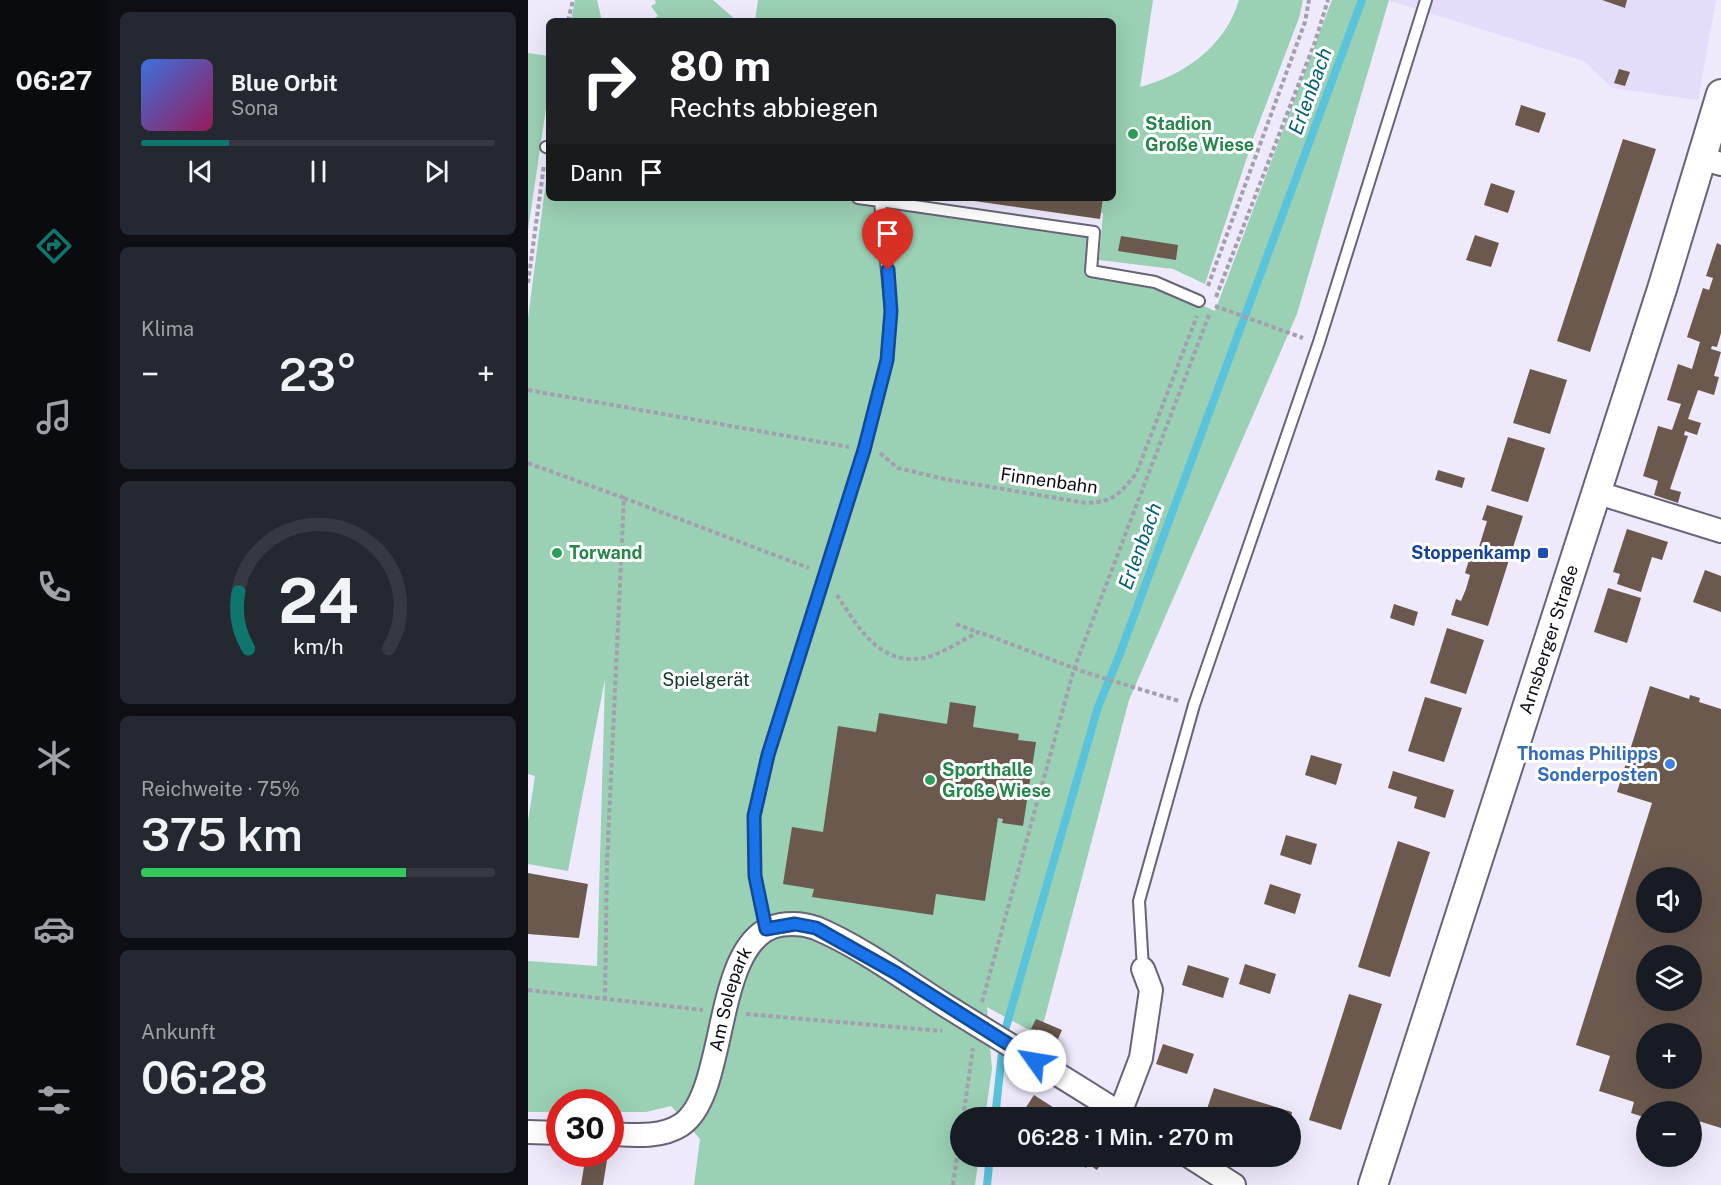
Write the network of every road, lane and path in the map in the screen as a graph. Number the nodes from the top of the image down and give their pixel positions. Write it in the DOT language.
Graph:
graph roads {
  1 [pos="573,0"];
  2 [pos="1309,0"];
  3 [pos="1328,0"];
  4 [pos="1426,0"];
  5 [pos="569,18"];
  6 [pos="1721,94"];
  7 [pos="546,161"];
  8 [pos="1712,161"];
  9 [pos="880,201"];
  10 [pos="528,283"];
  11 [pos="1206,291"];
  12 [pos="1199,301"];
  13 [pos="1230,312"];
  14 [pos="1198,313"];
  15 [pos="1319,342"];
  16 [pos="528,390"];
  17 [pos="864,450"];
  18 [pos="528,463"];
  19 [pos="1595,492"];
  20 [pos="624,498"];
  21 [pos="1721,531"];
  22 [pos="824,575"];
  23 [pos="956,624"];
  24 [pos="979,632"];
  25 [pos="1074,669"];
  26 [pos="1194,705"];
  27 [pos="766,929"];
  28 [pos="1143,969"];
  29 [pos="528,990"];
  30 [pos="605,998"];
  31 [pos="724,1012"];
  32 [pos="976,1029"];
  33 [pos="965,1107"];
  34 [pos="1111,1107"];
  35 [pos="1126,1107"];
  36 [pos="528,1132"];
  37 [pos="546,1133"];
  38 [pos="624,1133"];
  39 [pos="956,1167"];
  40 [pos="1206,1167"];
  41 [pos="953,1185"];
  42 [pos="1234,1185"];
  43 [pos="1373,1185"];
  1 -- 5 [label="path"];
  2 -- 11 [label="path"];
  3 -- 25 [label="path"];
  4 -- 15 [label="lane"];
  6 -- 8 [label="street, Arnsberger Straße"];
  7 -- 10 [label="path"];
  8 -- 19 [label="street, Arnsberger Straße"];
  9 -- 12 [label="lane"];
  9 -- 17 [label="lane"];
  13 -- 15 [label="path"];
  14 -- 17 [label="path, Finnenbahn"];
  15 -- 26 [label="lane"];
  16 -- 17 [label="path, Finnenbahn"];
  17 -- 22 [label="lane"];
  18 -- 20 [label="path"];
  19 -- 21 [label="street"];
  19 -- 43 [label="street, Arnsberger Straße"];
  20 -- 22 [label="path"];
  20 -- 30 [label="path"];
  22 -- 24 [label="path"];
  22 -- 27 [label="lane"];
  23 -- 24 [label="path"];
  24 -- 25 [label="path"];
  25 -- 26 [label="path"];
  25 -- 32 [label="path"];
  26 -- 28 [label="lane"];
  27 -- 31 [label="street, Am Solepark"];
  27 -- 32 [label="street, Am Solepark"];
  28 -- 35 [label="street"];
  29 -- 30 [label="path"];
  30 -- 31 [label="path"];
  31 -- 32 [label="path"];
  31 -- 38 [label="street, Am Solepark"];
  32 -- 33 [label="path"];
  32 -- 34 [label="street, Am Solepark"];
  36 -- 37 [label="street"];
  39 -- 41 [label="path"];
  40 -- 42 [label="street"];
}
